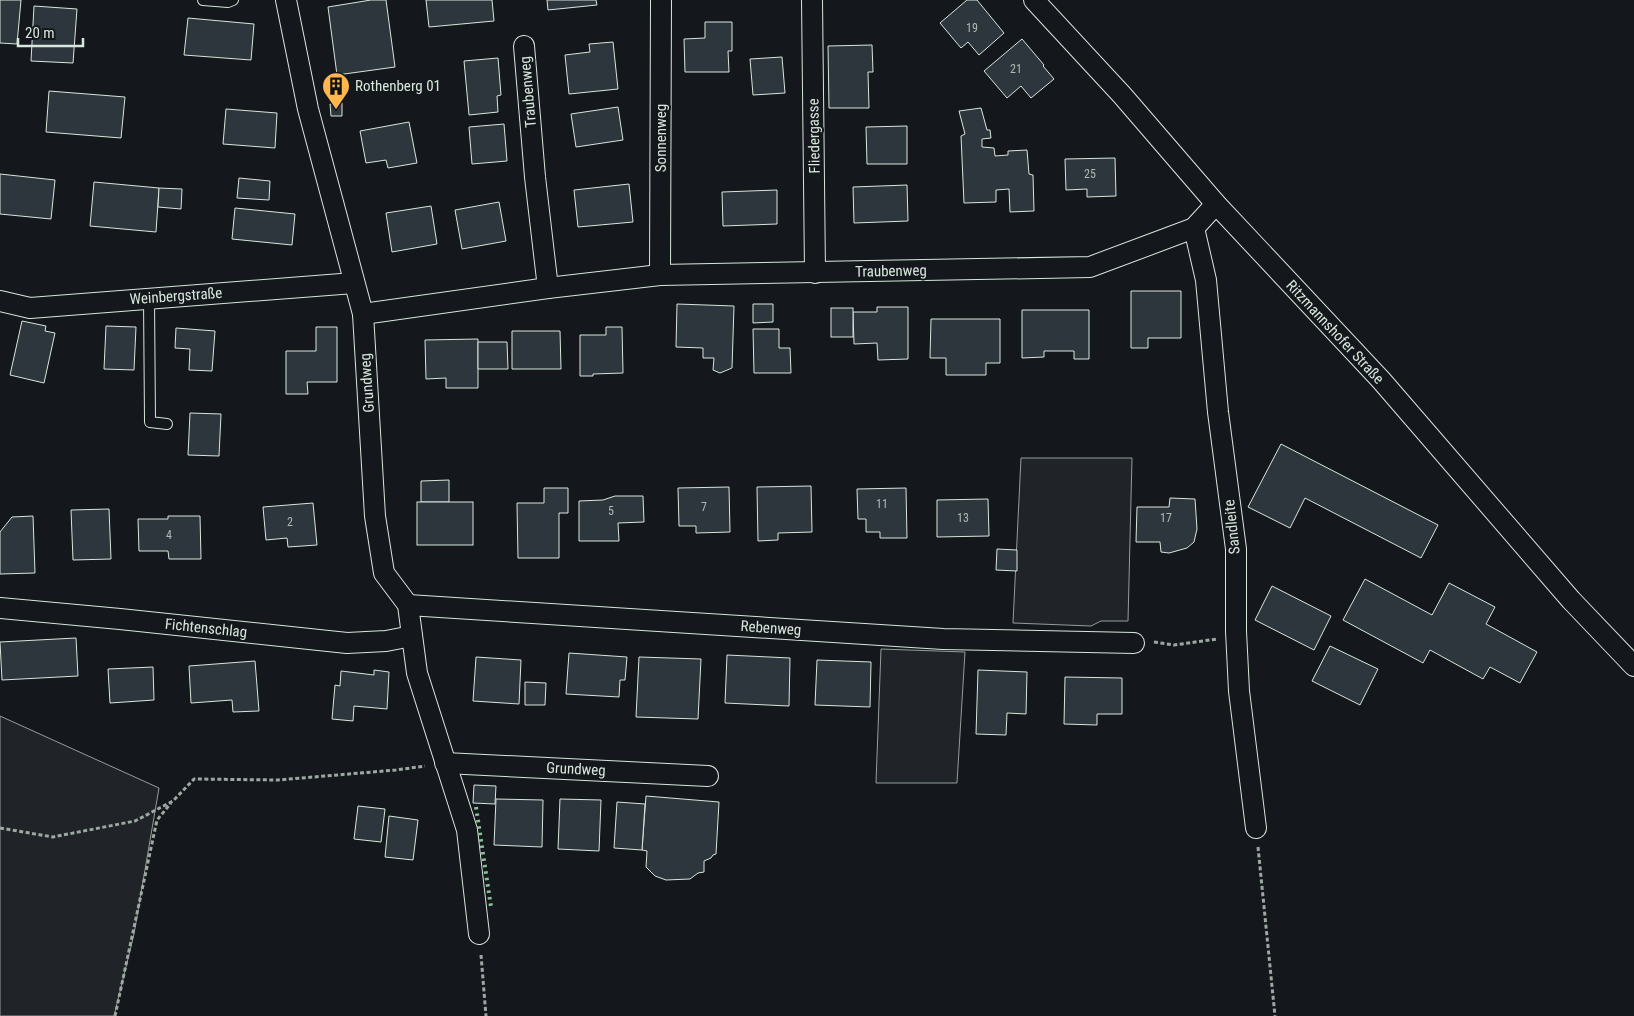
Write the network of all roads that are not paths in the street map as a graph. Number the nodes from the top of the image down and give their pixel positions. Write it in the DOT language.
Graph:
graph roads {
  1 [pos="203,0"];
  2 [pos="233,0"];
  3 [pos="286,0"];
  4 [pos="661,0"];
  5 [pos="812,0"];
  6 [pos="1034,0"];
  7 [pos="524,46"];
  8 [pos="1216,204"];
  9 [pos="1194,228"];
  10 [pos="815,273"];
  11 [pos="660,275"];
  12 [pos="354,283"];
  13 [pos="548,288"];
  14 [pos="149,298"];
  15 [pos="0,301"];
  16 [pos="363,314"];
  17 [pos="167,424"];
  18 [pos="408,606"];
  19 [pos="0,608"];
  20 [pos="412,636"];
  21 [pos="1134,643"];
  22 [pos="1634,666"];
  23 [pos="445,763"];
  24 [pos="708,776"];
  25 [pos="1256,828"];
  26 [pos="479,934"];
  1 -- 2 [label="lane"];
  3 -- 12 [label="street, Grundweg"];
  4 -- 11 [label="street, Sonnenweg"];
  5 -- 10 [label="street, Fliedergasse"];
  6 -- 8 [label="street, Ritzmannshofer Straße"];
  7 -- 13 [label="street, Traubenweg"];
  8 -- 9 [label="street, Traubenweg"];
  8 -- 22 [label="street, Ritzmannshofer Straße"];
  9 -- 10 [label="street, Traubenweg"];
  9 -- 25 [label="street, Sandleite"];
  10 -- 11 [label="street, Traubenweg"];
  11 -- 13 [label="street, Traubenweg"];
  12 -- 14 [label="street, Weinbergstraße"];
  12 -- 16 [label="street, Grundweg"];
  13 -- 16 [label="street, Traubenweg"];
  14 -- 15 [label="street, Weinbergstraße"];
  14 -- 17 [label="lane"];
  16 -- 18 [label="street, Grundweg"];
  18 -- 20 [label="street, Grundweg"];
  18 -- 21 [label="street, Rebenweg"];
  19 -- 20 [label="street, Fichtenschlag"];
  20 -- 23 [label="street, Grundweg"];
  23 -- 24 [label="street, Grundweg"];
  23 -- 26 [label="street, Grundweg"];
}
